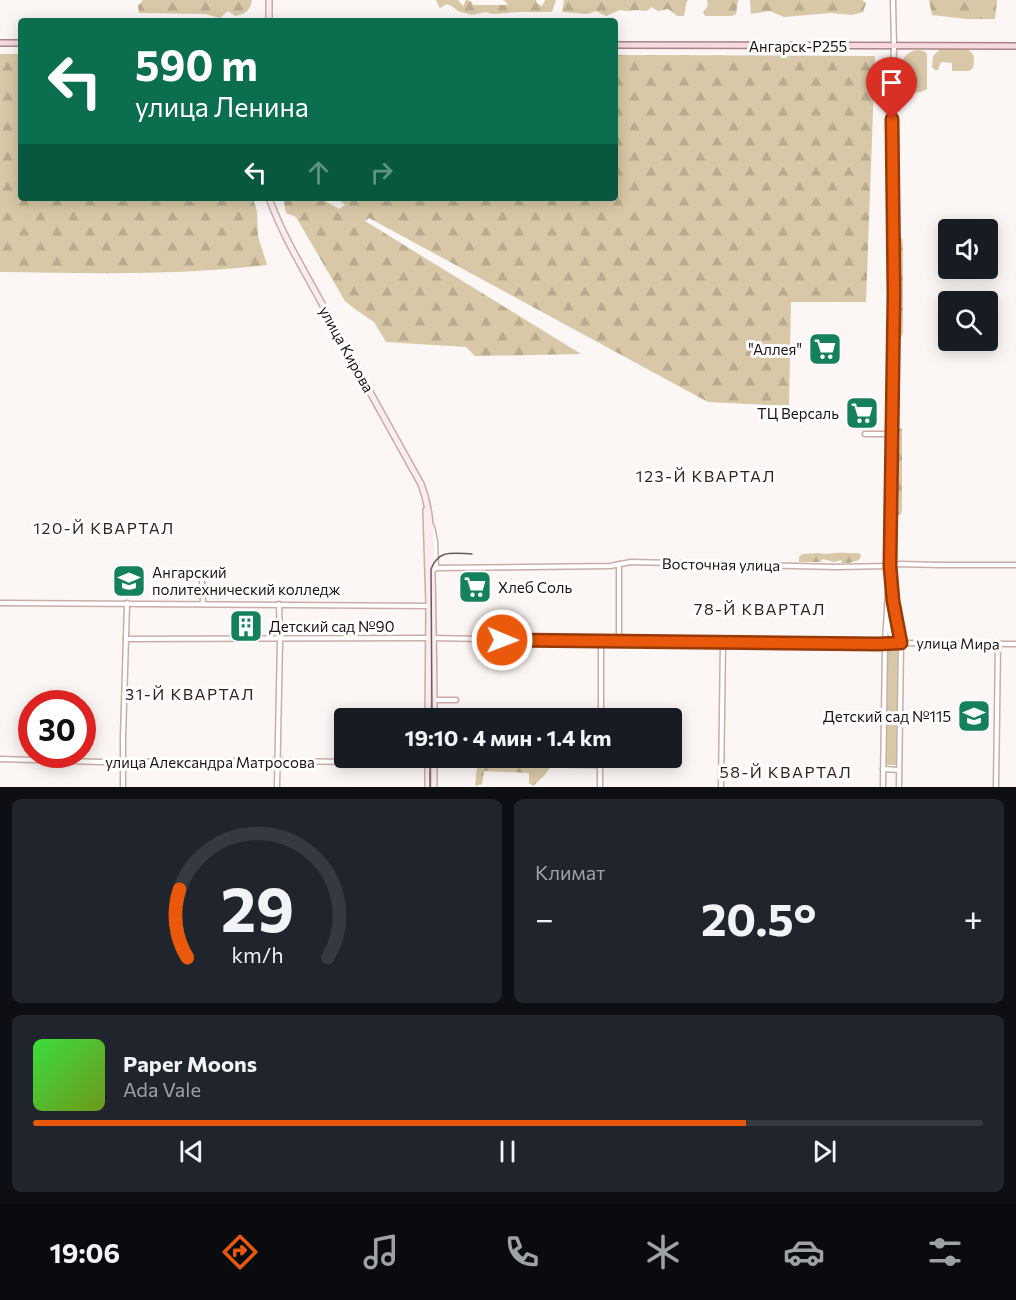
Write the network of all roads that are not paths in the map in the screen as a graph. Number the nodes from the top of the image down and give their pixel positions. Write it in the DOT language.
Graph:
graph roads {
  1 [pos="269,0"];
  2 [pos="893,0"];
  3 [pos="269,18"];
  4 [pos="0,43"];
  5 [pos="18,43"];
  6 [pos="618,45"];
  7 [pos="894,46"];
  8 [pos="1016,46"];
  9 [pos="270,201"];
  10 [pos="865,434"];
  11 [pos="891,434"];
  12 [pos="427,499"];
  13 [pos="619,564"];
  14 [pos="1016,565"];
  15 [pos="890,566"];
  16 [pos="432,571"];
  17 [pos="202,581"];
  18 [pos="0,603"];
  19 [pos="127,603"];
  20 [pos="203,604"];
  21 [pos="279,604"];
  22 [pos="888,605"];
  23 [pos="431,606"];
  24 [pos="431,638"];
  25 [pos="126,639"];
  26 [pos="280,640"];
  27 [pos="602,640"];
  28 [pos="619,641"];
  29 [pos="723,641"];
  30 [pos="901,643"];
  31 [pos="885,644"];
  32 [pos="998,644"];
  33 [pos="1016,644"];
  34 [pos="434,700"];
  35 [pos="456,700"];
  36 [pos="428,708"];
  37 [pos="434,708"];
  38 [pos="601,708"];
  39 [pos="0,759"];
  40 [pos="278,761"];
  41 [pos="334,761"];
  42 [pos="123,762"];
  43 [pos="430,768"];
  44 [pos="432,768"];
  45 [pos="600,768"];
  46 [pos="883,769"];
  47 [pos="899,770"];
  48 [pos="123,787"];
  49 [pos="277,787"];
  50 [pos="428,787"];
  51 [pos="434,787"];
  52 [pos="600,787"];
  53 [pos="721,787"];
  54 [pos="883,787"];
  55 [pos="899,787"];
  56 [pos="996,787"];
  1 -- 3 [label="street"];
  2 -- 7 [label="street"];
  4 -- 5 [label="main road"];
  6 -- 7 [label="main road, Ангарск-Р255"];
  7 -- 8 [label="main road, Ангарск-Р255"];
  7 -- 11 [label="street"];
  9 -- 12 [label="street, улица Кирова"];
  10 -- 11 [label="street"];
  11 -- 15 [label="street"];
  12 -- 16 [label="street, улица Кирова"];
  12 -- 16 [label="street, улица Кирова"];
  13 -- 15 [label="street, Восточная улица"];
  13 -- 16 [label="street, Восточная улица"];
  13 -- 28 [label="street"];
  14 -- 15 [label="street, Восточная улица"];
  15 -- 22 [label="street"];
  15 -- 30 [label="street"];
  16 -- 23 [label="street, улица Кирова"];
  17 -- 20 [label="street"];
  18 -- 19 [label="street"];
  19 -- 20 [label="street"];
  19 -- 25 [label="street"];
  20 -- 21 [label="street"];
  21 -- 23 [label="street"];
  21 -- 26 [label="street"];
  22 -- 30 [label="street, улица Мира"];
  22 -- 31 [label="street"];
  23 -- 24 [label="street, улица Кирова"];
  24 -- 26 [label="street, улица Мира"];
  24 -- 27 [label="street, улица Мира"];
  24 -- 34 [label="street, улица Кирова"];
  24 -- 36 [label="street, улица Кирова"];
  25 -- 26 [label="street, улица Мира"];
  25 -- 42 [label="street"];
  26 -- 40 [label="street"];
  27 -- 28 [label="street, улица Мира"];
  27 -- 38 [label="street"];
  28 -- 29 [label="street, улица Мира"];
  29 -- 31 [label="street, улица Мира"];
  29 -- 53 [label="street"];
  30 -- 31 [label="street, улица Мира"];
  30 -- 32 [label="street, улица Мира"];
  30 -- 47 [label="street"];
  31 -- 46 [label="street"];
  32 -- 33 [label="street, улица Мира"];
  32 -- 56 [label="street"];
  34 -- 35 [label="street"];
  34 -- 37 [label="street, улица Кирова"];
  39 -- 42 [label="street, улица Александра Матросова"];
  40 -- 41 [label="street, улица Александра Матросова"];
  40 -- 42 [label="street, улица Александра Матросова"];
  40 -- 49 [label="street"];
  42 -- 48 [label="street"];
  43 -- 50 [label="street"];
  44 -- 51 [label="street"];
  45 -- 52 [label="street"];
  46 -- 47 [label="street"];
  46 -- 54 [label="street"];
  47 -- 55 [label="street"];
}
